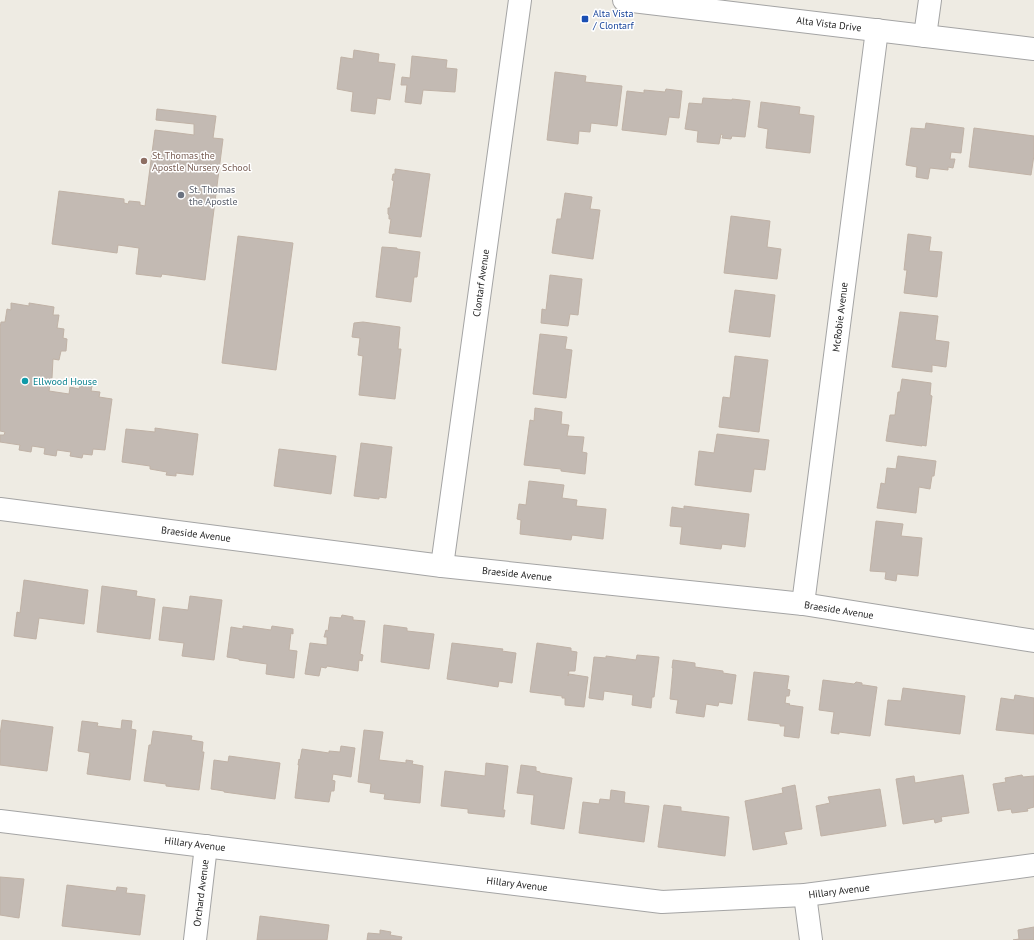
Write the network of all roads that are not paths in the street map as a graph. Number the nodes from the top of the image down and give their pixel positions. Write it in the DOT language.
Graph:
graph roads {
  1 [pos="520,0"];
  2 [pos="624,0"];
  3 [pos="930,0"];
  4 [pos="877,30"];
  5 [pos="925,36"];
  6 [pos="1034,49"];
  7 [pos="0,509"];
  8 [pos="442,566"];
  9 [pos="803,604"];
  10 [pos="1034,640"];
  11 [pos="0,821"];
  12 [pos="206,846"];
  13 [pos="1034,865"];
  14 [pos="805,895"];
  15 [pos="195,940"];
  16 [pos="811,940"];
  1 -- 8 [label="street, Clontarf Avenue"];
  2 -- 4 [label="street, Alta Vista Drive"];
  3 -- 5 [label="street"];
  4 -- 5 [label="street, Alta Vista Drive"];
  4 -- 9 [label="street, McRobie Avenue"];
  5 -- 6 [label="street, Alta Vista Drive"];
  7 -- 8 [label="street, Braeside Avenue"];
  8 -- 9 [label="street, Braeside Avenue"];
  9 -- 10 [label="street, Braeside Avenue"];
  11 -- 12 [label="street, Hillary Avenue"];
  12 -- 14 [label="street, Hillary Avenue"];
  12 -- 15 [label="street, Orchard Avenue"];
  13 -- 14 [label="street, Hillary Avenue"];
  14 -- 16 [label="street"];
}
